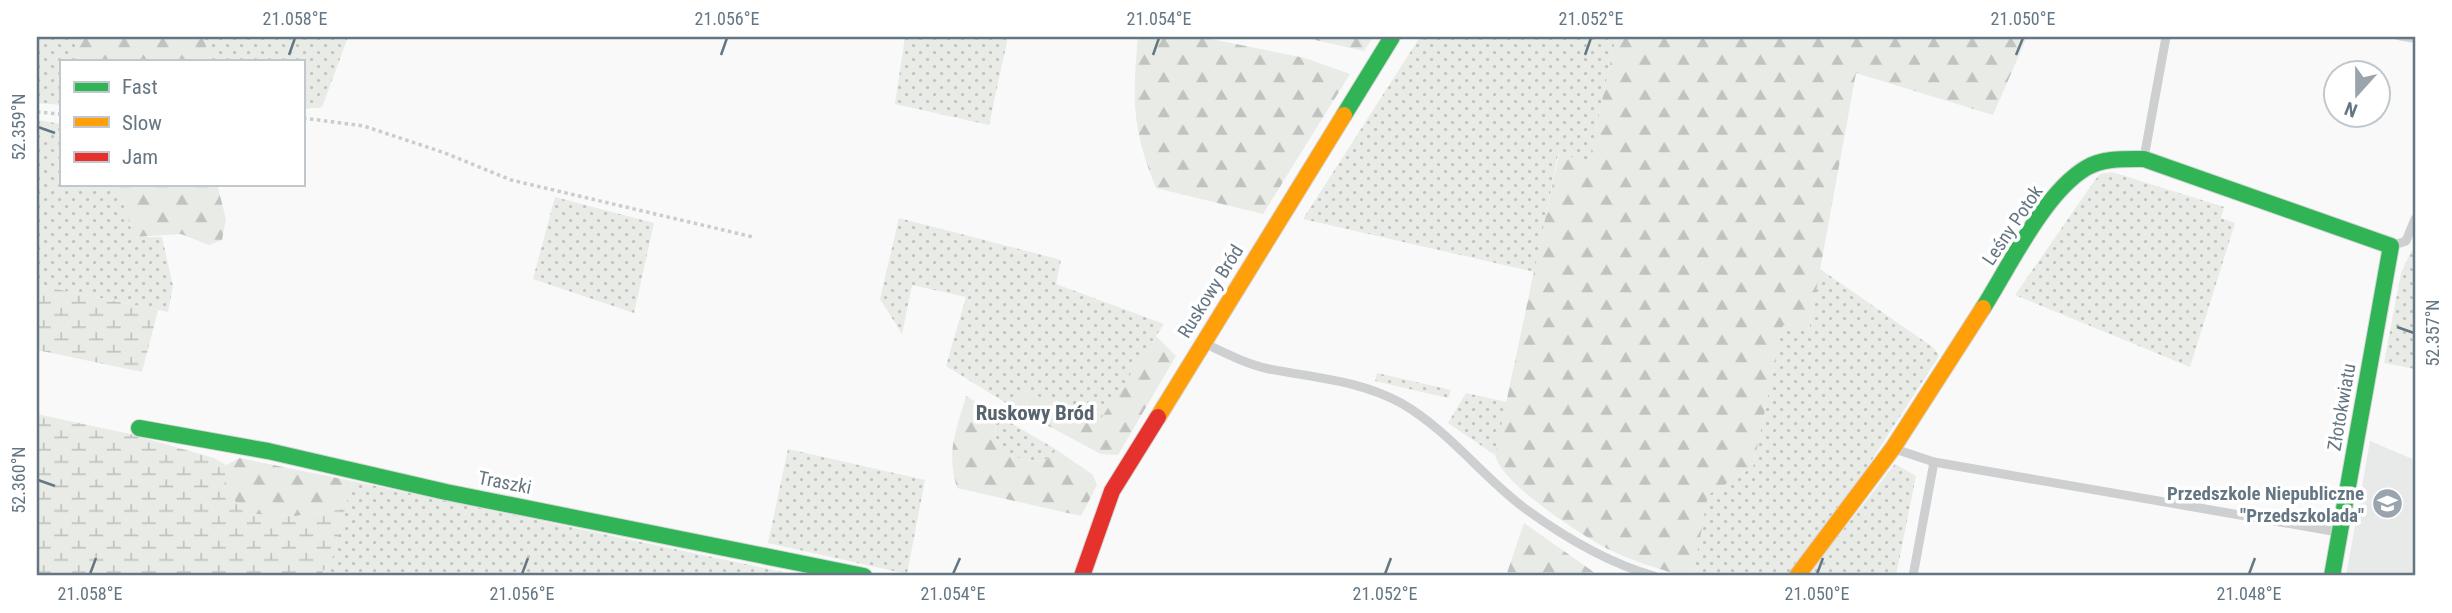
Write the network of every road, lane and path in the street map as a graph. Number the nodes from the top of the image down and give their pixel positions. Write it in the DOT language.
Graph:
graph roads {
  1 [pos="1392,37"];
  2 [pos="2166,37"];
  3 [pos="37,112"];
  4 [pos="60,114"];
  5 [pos="304,118"];
  6 [pos="2144,159"];
  7 [pos="2415,219"];
  8 [pos="753,237"];
  9 [pos="2391,246"];
  10 [pos="1203,343"];
  11 [pos="139,428"];
  12 [pos="1893,448"];
  13 [pos="1934,462"];
  14 [pos="2340,533"];
  15 [pos="864,576"];
  16 [pos="1082,576"];
  17 [pos="1654,576"];
  18 [pos="1797,576"];
  19 [pos="1913,576"];
  20 [pos="2332,576"];
  1 -- 10 [label="street, Ruskowy Bród"];
  2 -- 6 [label="lane"];
  3 -- 4 [label="path"];
  5 -- 8 [label="path"];
  6 -- 9 [label="street, Leśny Potok"];
  6 -- 12 [label="street, Leśny Potok"];
  7 -- 9 [label="lane"];
  9 -- 14 [label="street, Złotokwiatu"];
  10 -- 16 [label="street, Ruskowy Bród"];
  10 -- 17 [label="lane"];
  11 -- 15 [label="street, Traszki"];
  12 -- 13 [label="lane"];
  12 -- 18 [label="street, Leśny Potok"];
  13 -- 14 [label="lane"];
  13 -- 19 [label="lane"];
  14 -- 20 [label="street, Złotokwiatu"];
}
